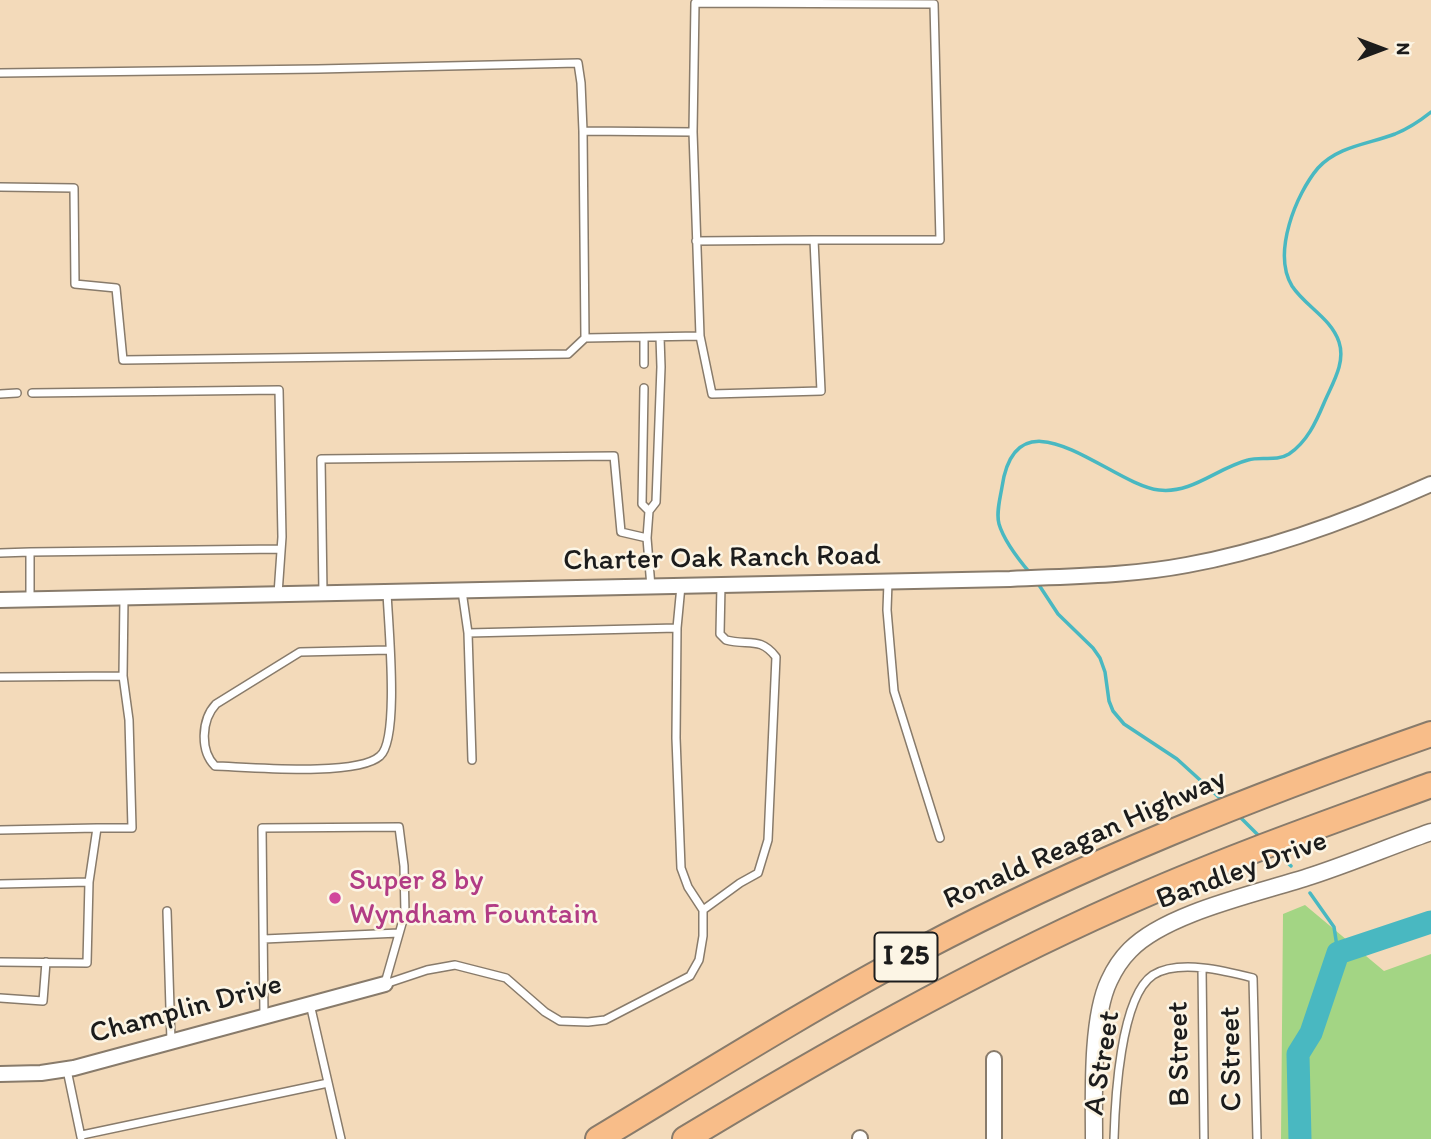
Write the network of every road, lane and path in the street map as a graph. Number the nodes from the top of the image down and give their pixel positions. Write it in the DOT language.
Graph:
graph roads {
  1 [pos="0,73"];
  2 [pos="583,131"];
  3 [pos="693,132"];
  4 [pos="0,187"];
  5 [pos="814,240"];
  6 [pos="696,241"];
  7 [pos="700,336"];
  8 [pos="644,337"];
  9 [pos="660,337"];
  10 [pos="585,338"];
  11 [pos="644,364"];
  12 [pos="644,388"];
  13 [pos="17,393"];
  14 [pos="32,393"];
  15 [pos="0,394"];
  16 [pos="1431,484"];
  17 [pos="649,511"];
  18 [pos="647,538"];
  19 [pos="281,550"];
  20 [pos="30,552"];
  21 [pos="0,553"];
  22 [pos="888,582"];
  23 [pos="721,585"];
  24 [pos="681,586"];
  25 [pos="651,587"];
  26 [pos="461,590"];
  27 [pos="387,592"];
  28 [pos="323,593"];
  29 [pos="278,594"];
  30 [pos="124,597"];
  31 [pos="30,599"];
  32 [pos="0,600"];
  33 [pos="677,628"];
  34 [pos="468,633"];
  35 [pos="389,650"];
  36 [pos="123,676"];
  37 [pos="0,677"];
  38 [pos="1431,734"];
  39 [pos="471,760"];
  40 [pos="1431,785"];
  41 [pos="97,828"];
  42 [pos="0,830"];
  43 [pos="1431,832"];
  44 [pos="940,838"];
  45 [pos="89,882"];
  46 [pos="0,884"];
  47 [pos="703,910"];
  48 [pos="167,911"];
  49 [pos="399,933"];
  50 [pos="264,939"];
  51 [pos="0,962"];
  52 [pos="46,962"];
  53 [pos="1202,968"];
  54 [pos="1253,978"];
  55 [pos="384,984"];
  56 [pos="0,998"];
  57 [pos="310,1004"];
  58 [pos="264,1016"];
  59 [pos="171,1041"];
  60 [pos="994,1059"];
  61 [pos="67,1069"];
  62 [pos="0,1074"];
  63 [pos="328,1083"];
  64 [pos="1094,1132"];
  65 [pos="81,1137"];
  66 [pos="341,1139"];
  67 [pos="598,1139"];
  68 [pos="685,1139"];
  69 [pos="994,1139"];
  70 [pos="1115,1139"];
  71 [pos="1204,1139"];
  72 [pos="1257,1139"];
  1 -- 2 [label="lane"];
  2 -- 3 [label="lane"];
  2 -- 10 [label="lane"];
  3 -- 5 [label="lane"];
  3 -- 6 [label="lane"];
  4 -- 10 [label="lane"];
  5 -- 6 [label="lane"];
  5 -- 7 [label="lane"];
  6 -- 7 [label="lane"];
  7 -- 9 [label="lane"];
  8 -- 9 [label="lane"];
  8 -- 10 [label="lane"];
  8 -- 11 [label="lane"];
  9 -- 17 [label="lane"];
  12 -- 17 [label="lane"];
  13 -- 15 [label="lane"];
  14 -- 19 [label="lane"];
  16 -- 22 [label="street, Charter Oak Ranch Road"];
  17 -- 18 [label="lane"];
  18 -- 25 [label="lane"];
  18 -- 28 [label="lane"];
  19 -- 20 [label="lane"];
  19 -- 29 [label="lane"];
  20 -- 21 [label="lane"];
  20 -- 31 [label="lane"];
  22 -- 23 [label="street, Charter Oak Ranch Road"];
  22 -- 44 [label="lane"];
  23 -- 24 [label="street, Charter Oak Ranch Road"];
  23 -- 47 [label="lane"];
  24 -- 25 [label="street, Charter Oak Ranch Road"];
  24 -- 33 [label="lane"];
  25 -- 26 [label="street, Charter Oak Ranch Road"];
  26 -- 27 [label="street, Charter Oak Ranch Road"];
  26 -- 34 [label="lane"];
  27 -- 28 [label="street, Charter Oak Ranch Road"];
  27 -- 35 [label="lane"];
  28 -- 29 [label="street, Charter Oak Ranch Road"];
  29 -- 30 [label="street, Charter Oak Ranch Road"];
  30 -- 31 [label="street, Charter Oak Ranch Road"];
  30 -- 36 [label="lane"];
  31 -- 32 [label="street, Charter Oak Ranch Road"];
  33 -- 34 [label="lane"];
  33 -- 47 [label="lane"];
  34 -- 39 [label="lane"];
  35 -- 35 [label="lane"];
  36 -- 37 [label="lane"];
  36 -- 41 [label="lane"];
  38 -- 67 [label="highway, Ronald Reagan Highway / I 25"];
  40 -- 68 [label="highway, I 25"];
  41 -- 42 [label="lane"];
  41 -- 45 [label="lane"];
  43 -- 64 [label="street, Bandley Drive"];
  45 -- 46 [label="lane"];
  45 -- 52 [label="lane"];
  47 -- 55 [label="lane"];
  48 -- 59 [label="lane"];
  49 -- 50 [label="lane"];
  49 -- 50 [label="lane"];
  49 -- 55 [label="lane"];
  50 -- 58 [label="lane"];
  51 -- 52 [label="lane"];
  52 -- 56 [label="lane"];
  53 -- 54 [label="lane, A Street"];
  53 -- 70 [label="lane, A Street"];
  53 -- 71 [label="lane, B Street"];
  54 -- 72 [label="lane, C Street"];
  55 -- 57 [label="street, Champlin Drive"];
  57 -- 58 [label="street, Champlin Drive"];
  57 -- 63 [label="lane"];
  58 -- 59 [label="street, Champlin Drive"];
  59 -- 61 [label="street, Champlin Drive"];
  60 -- 69 [label="street"];
  61 -- 62 [label="street, Champlin Drive"];
  61 -- 65 [label="lane"];
  63 -- 65 [label="lane"];
  63 -- 66 [label="lane"];
}
